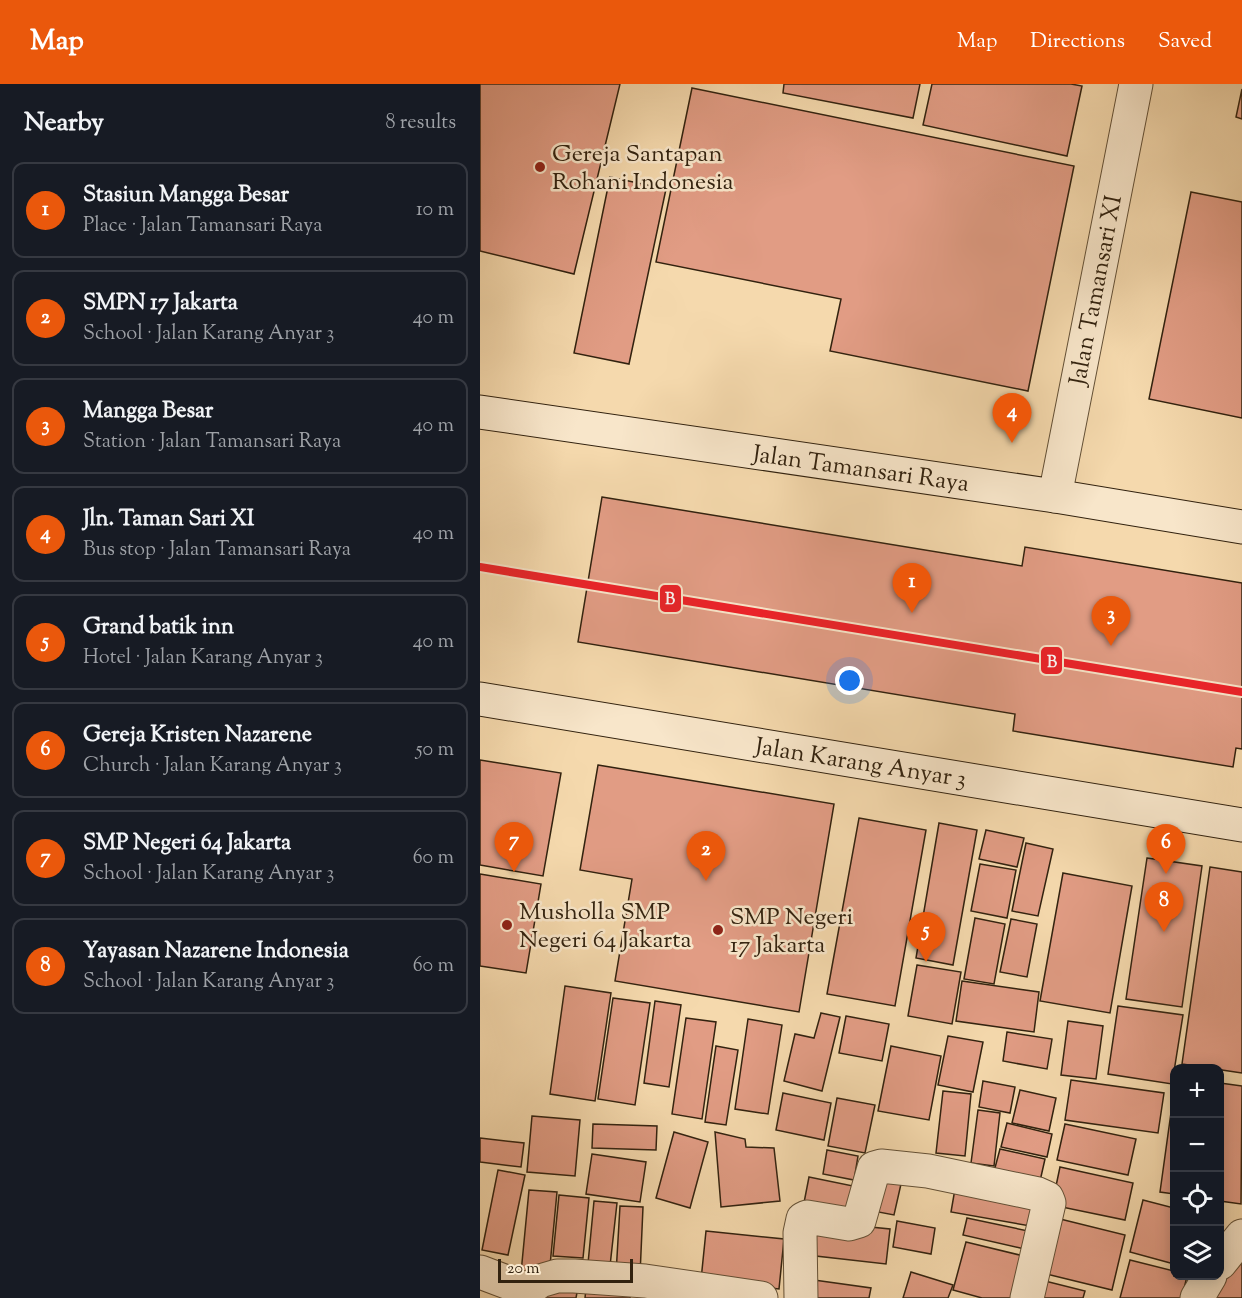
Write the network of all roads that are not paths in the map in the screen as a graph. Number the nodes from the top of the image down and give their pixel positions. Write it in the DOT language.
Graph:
graph roads {
  1 [pos="1136,84"];
  2 [pos="480,412"];
  3 [pos="1055,496"];
  4 [pos="1242,527"];
  5 [pos="480,699"];
  6 [pos="1242,825"];
  7 [pos="1242,1236"];
  8 [pos="1224,1258"];
  9 [pos="480,1272"];
  10 [pos="1207,1280"];
  11 [pos="527,1294"];
  12 [pos="761,1298"];
  13 [pos="801,1298"];
  14 [pos="1027,1298"];
  15 [pos="1197,1298"];
  1 -- 3 [label="street, Jalan Tamansari XI"];
  2 -- 3 [label="street, Jalan Tamansari Raya"];
  3 -- 4 [label="street, Jalan Tamansari Raya"];
  5 -- 6 [label="street, Jalan Karang Anyar 3"];
  7 -- 8 [label="street"];
  9 -- 11 [label="street"];
  10 -- 15 [label="street"];
  11 -- 12 [label="street"];
  13 -- 14 [label="street"];
}
